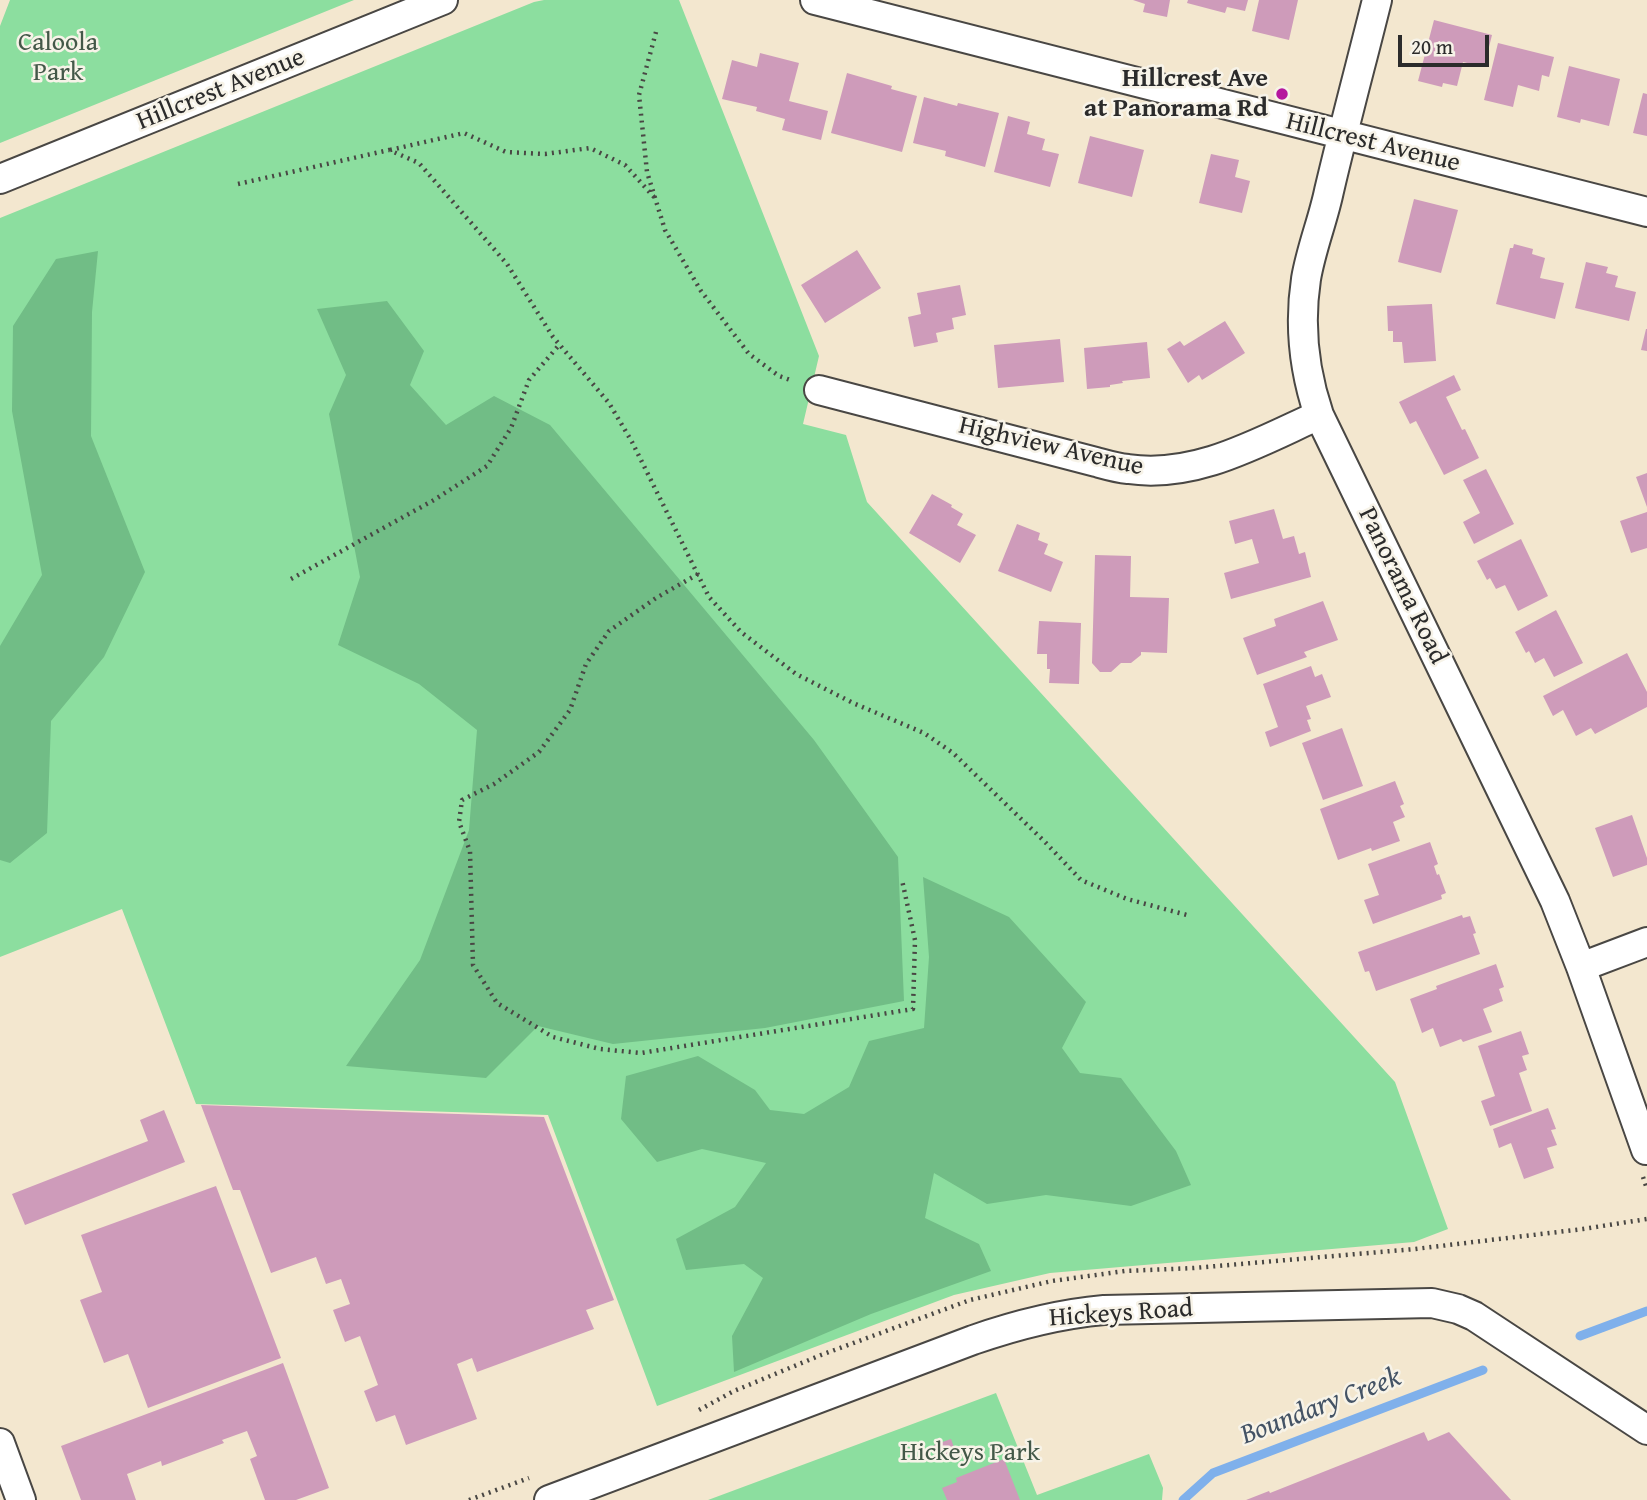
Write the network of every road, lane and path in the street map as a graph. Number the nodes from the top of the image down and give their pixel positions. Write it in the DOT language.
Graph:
graph roads {
  1 [pos="443,0"];
  2 [pos="815,0"];
  3 [pos="1377,0"];
  4 [pos="656,32"];
  5 [pos="1342,135"];
  6 [pos="389,150"];
  7 [pos="0,179"];
  8 [pos="237,184"];
  9 [pos="655,198"];
  10 [pos="1647,212"];
  11 [pos="560,344"];
  12 [pos="819,390"];
  13 [pos="1319,415"];
  14 [pos="698,574"];
  15 [pos="291,579"];
  16 [pos="902,880"];
  17 [pos="1187,915"];
  18 [pos="1647,942"];
  19 [pos="1581,967"];
  20 [pos="1646,1150"];
  21 [pos="1647,1430"];
  22 [pos="0,1443"];
  23 [pos="21,1500"];
  24 [pos="549,1500"];
  1 -- 7 [label="street, Hillcrest Avenue"];
  2 -- 5 [label="street, Hillcrest Avenue"];
  3 -- 5 [label="street, Panorama Road"];
  4 -- 9 [label="path"];
  5 -- 10 [label="street, Hillcrest Avenue"];
  5 -- 13 [label="street, Panorama Road"];
  6 -- 8 [label="path"];
  6 -- 9 [label="path"];
  6 -- 11 [label="path"];
  9 -- 12 [label="path"];
  11 -- 14 [label="path"];
  11 -- 15 [label="path"];
  12 -- 13 [label="street, Highview Avenue"];
  13 -- 19 [label="street, Panorama Road"];
  14 -- 16 [label="path"];
  14 -- 17 [label="path"];
  18 -- 19 [label="street"];
  19 -- 20 [label="street, Panorama Road"];
  21 -- 24 [label="street, Hickeys Road"];
  22 -- 23 [label="street"];
}
